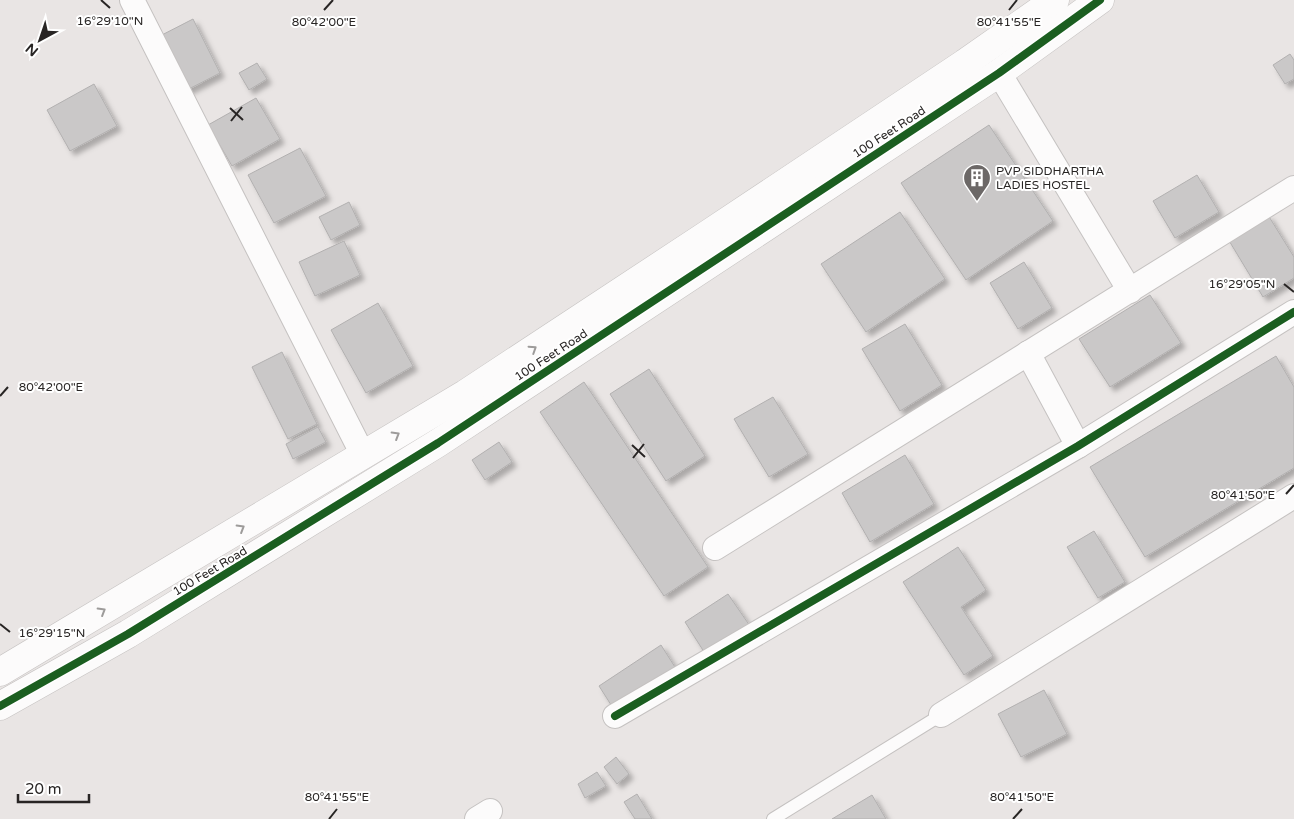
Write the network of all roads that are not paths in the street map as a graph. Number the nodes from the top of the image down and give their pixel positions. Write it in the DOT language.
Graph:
graph roads {
  1 [pos="132,0"];
  2 [pos="1055,0"];
  3 [pos="1100,0"];
  4 [pos="999,73"];
  5 [pos="1294,188"];
  6 [pos="1130,291"];
  7 [pos="1294,312"];
  8 [pos="1028,354"];
  9 [pos="1078,446"];
  10 [pos="363,454"];
  11 [pos="1294,496"];
  12 [pos="715,548"];
  13 [pos="0,672"];
  14 [pos="0,706"];
  15 [pos="941,715"];
  16 [pos="615,716"];
  17 [pos="773,819"];
  1 -- 10 [label="street"];
  10 -- 2 [label="street, 100 Feet Road, one-way"];
  3 -- 4 [label="street, 100 Feet Road"];
  4 -- 6 [label="street"];
  4 -- 14 [label="street, 100 Feet Road"];
  5 -- 6 [label="street"];
  6 -- 8 [label="street"];
  7 -- 9 [label="street"];
  8 -- 9 [label="street"];
  8 -- 12 [label="street"];
  9 -- 16 [label="street"];
  13 -- 10 [label="street, 100 Feet Road, one-way"];
  11 -- 15 [label="street"];
  15 -- 17 [label="lane"];
}
